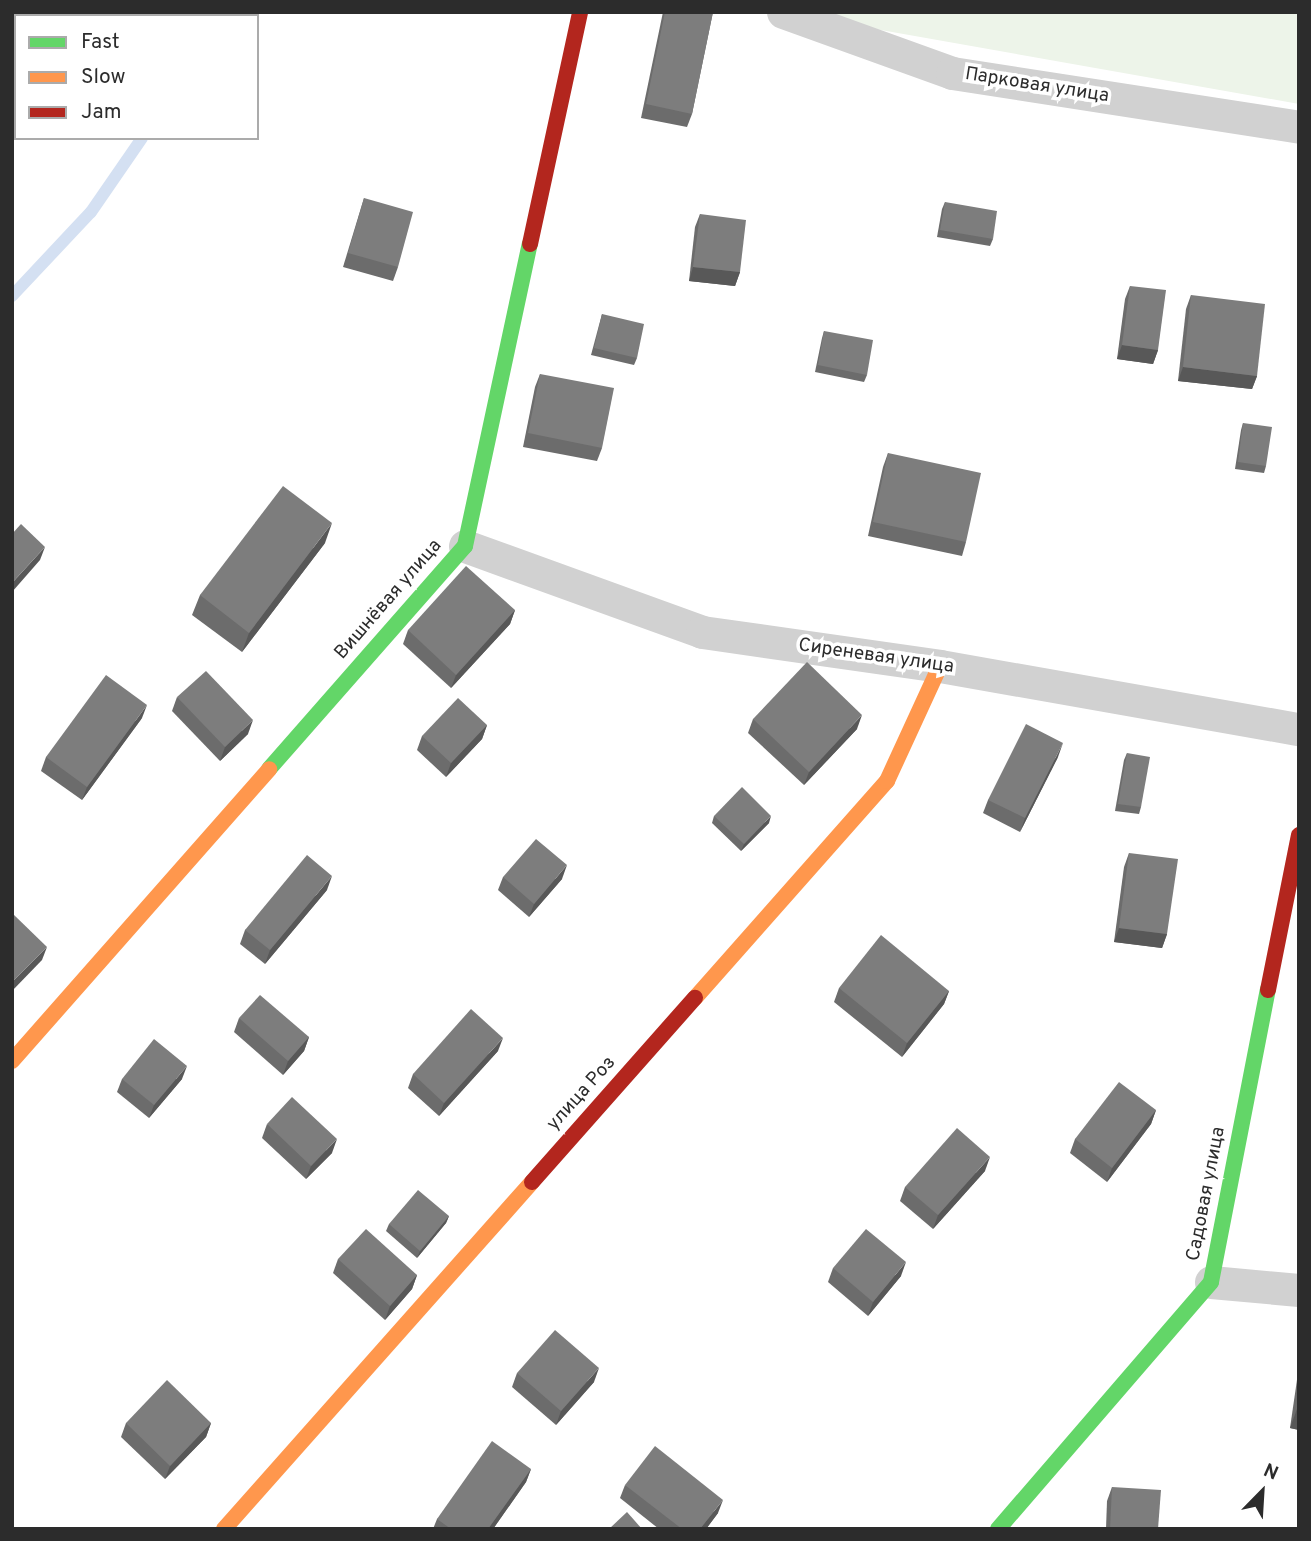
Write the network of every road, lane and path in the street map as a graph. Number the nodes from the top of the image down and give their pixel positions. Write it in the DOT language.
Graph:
graph roads {
  1 [pos="580,12"];
  2 [pos="783,12"];
  3 [pos="1299,127"];
  4 [pos="465,545"];
  5 [pos="940,666"];
  6 [pos="1299,729"];
  7 [pos="1299,835"];
  8 [pos="12,1061"];
  9 [pos="1211,1282"];
  10 [pos="1299,1290"];
  11 [pos="224,1529"];
  12 [pos="998,1529"];
  1 -- 4 [label="street, Вишнёвая улица"];
  2 -- 3 [label="street, Парковая улица"];
  4 -- 5 [label="street, Сиреневая улица"];
  4 -- 8 [label="street, Вишнёвая улица"];
  5 -- 6 [label="street, Сиреневая улица"];
  5 -- 11 [label="street, улица Роз"];
  7 -- 9 [label="street, Садовая улица"];
  9 -- 10 [label="street"];
  9 -- 12 [label="street, Садовая улица"];
}
